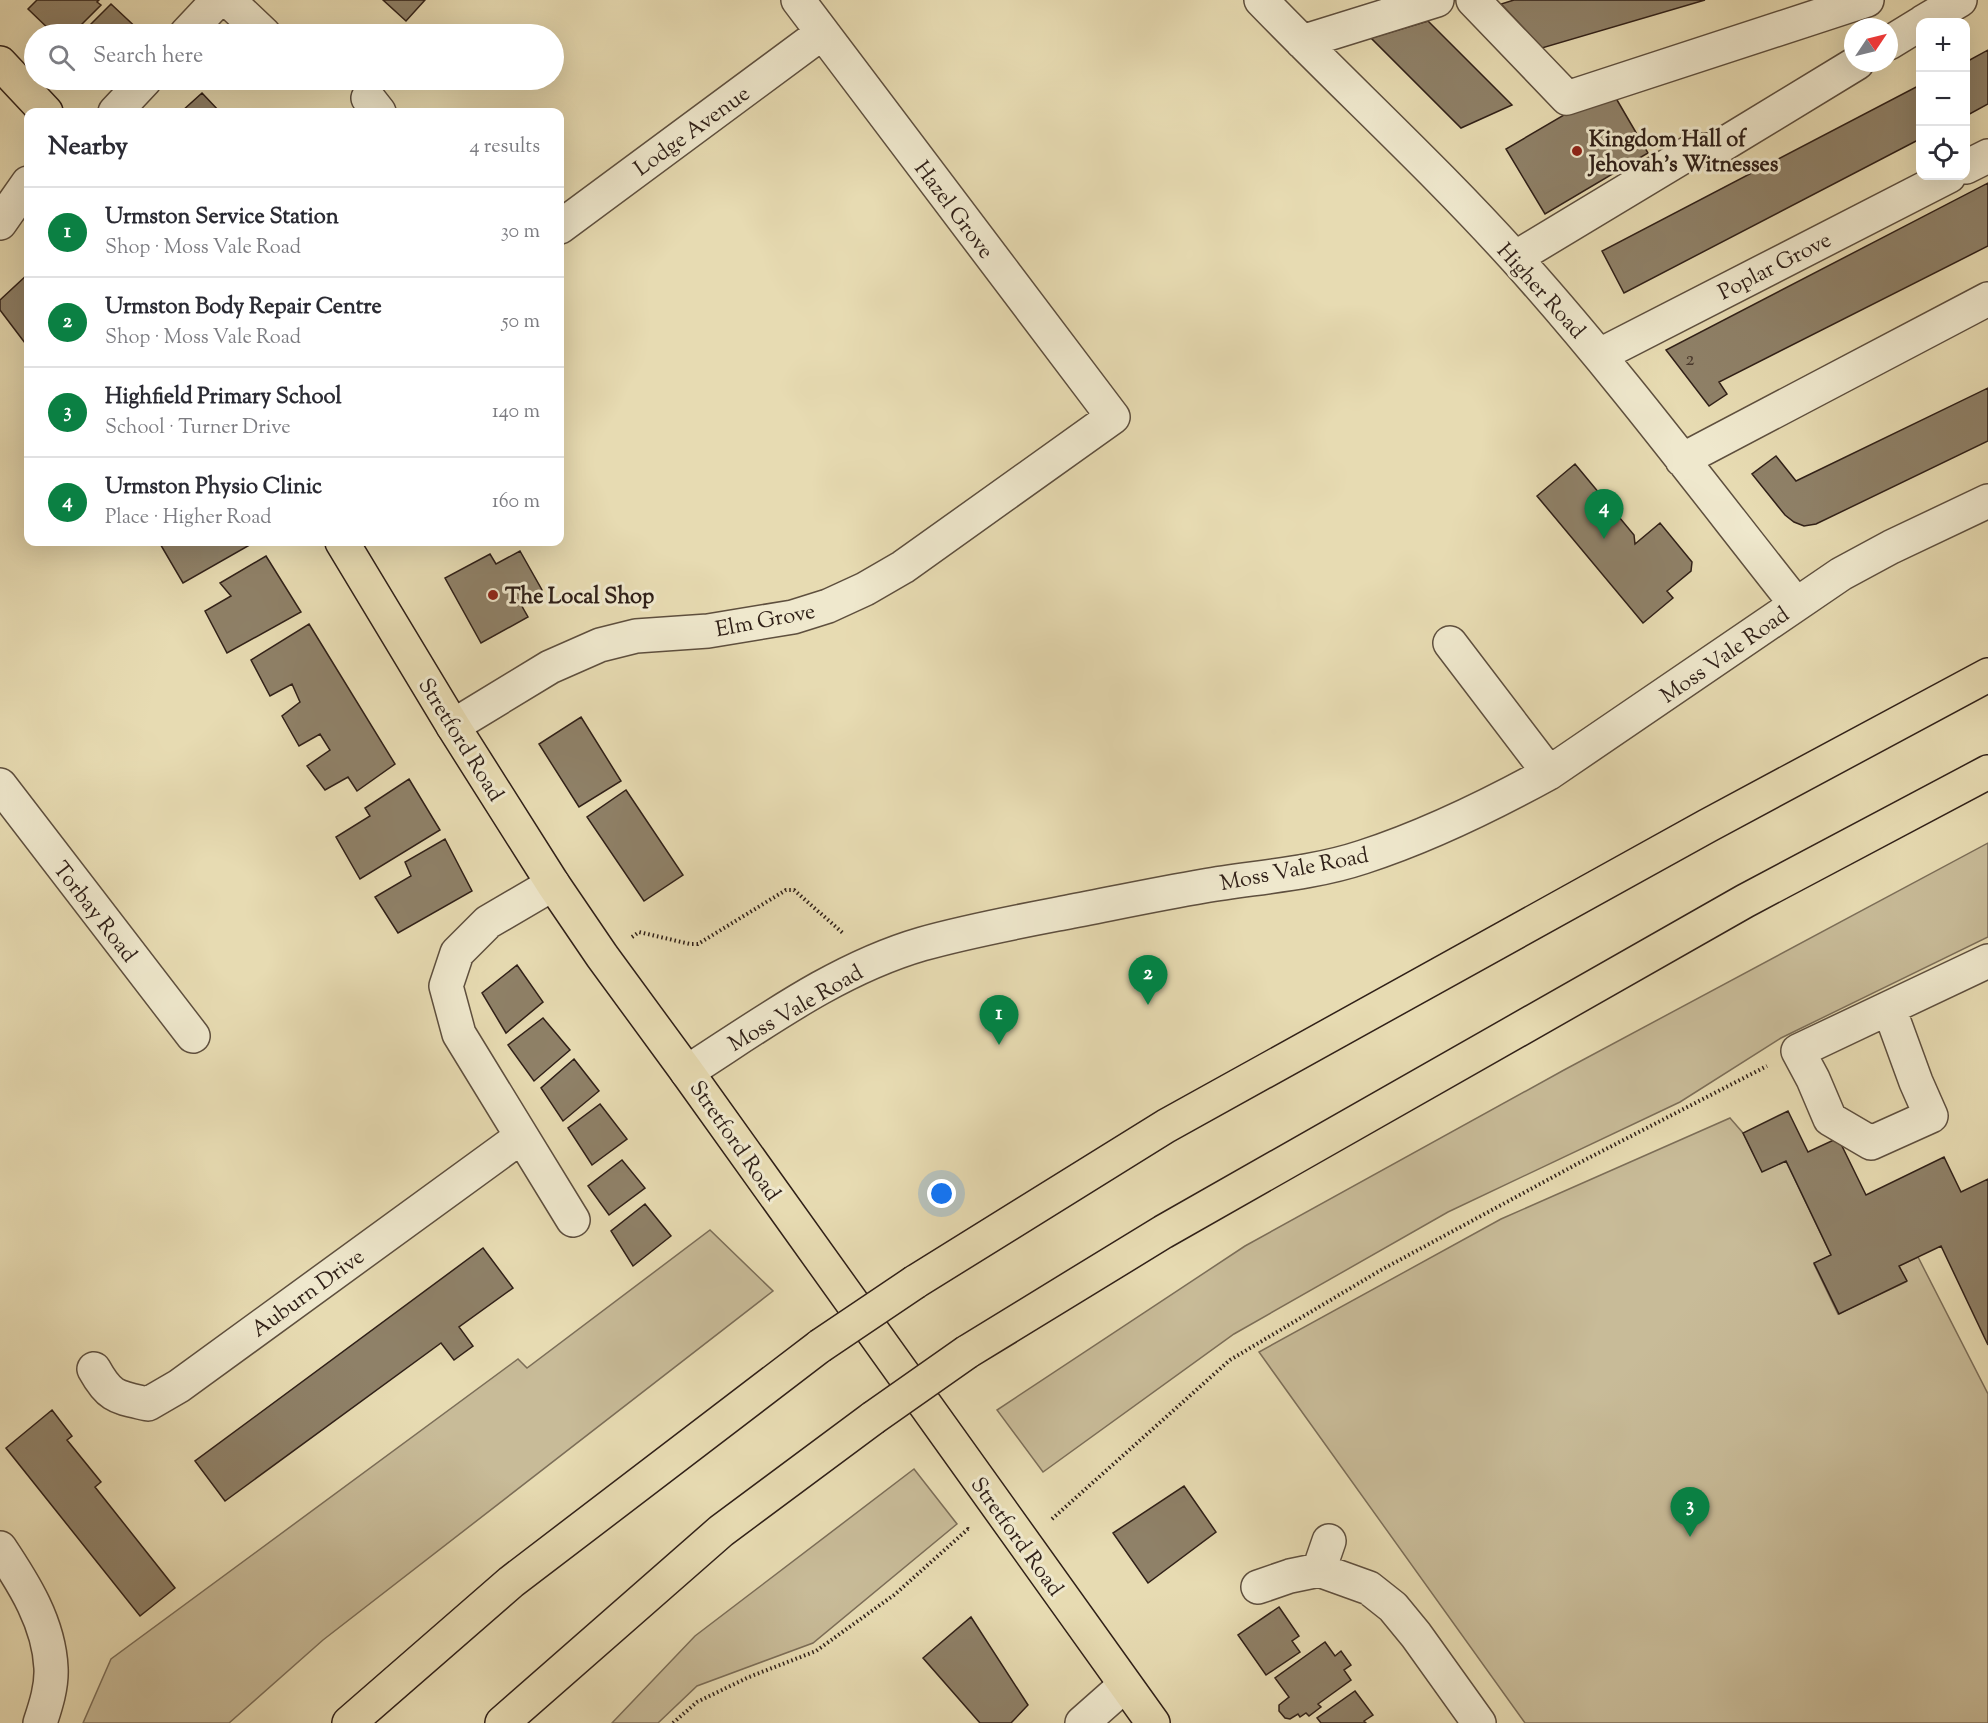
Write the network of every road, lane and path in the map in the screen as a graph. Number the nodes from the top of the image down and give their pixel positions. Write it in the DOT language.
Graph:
graph roads {
  1 [pos="218,0"];
  2 [pos="228,0"];
  3 [pos="798,0"];
  4 [pos="1261,0"];
  5 [pos="1434,0"];
  6 [pos="1473,0"];
  7 [pos="1867,0"];
  8 [pos="1960,0"];
  9 [pos="1930,18"];
  10 [pos="195,24"];
  11 [pos="253,24"];
  12 [pos="1916,27"];
  13 [pos="822,33"];
  14 [pos="1898,38"];
  15 [pos="1302,42"];
  16 [pos="0,63"];
  17 [pos="1844,71"];
  18 [pos="24,89"];
  19 [pos="25,90"];
  20 [pos="136,90"];
  21 [pos="42,108"];
  22 [pos="119,108"];
  23 [pos="1988,156"];
  24 [pos="1970,165"];
  25 [pos="1941,180"];
  26 [pos="24,189"];
  27 [pos="0,223"];
  28 [pos="564,224"];
  29 [pos="1515,258"];
  30 [pos="1988,299"];
  31 [pos="1599,355"];
  32 [pos="1113,417"];
  33 [pos="1682,460"];
  34 [pos="1988,501"];
  35 [pos="344,546"];
  36 [pos="1796,604"];
  37 [pos="1450,643"];
  38 [pos="1988,675"];
  39 [pos="453,726"];
  40 [pos="1988,772"];
  41 [pos="1549,773"];
  42 [pos="0,785"];
  43 [pos="553,884"];
  44 [pos="602,956"];
  45 [pos="1988,961"];
  46 [pos="864,966"];
  47 [pos="1889,1008"];
  48 [pos="193,1036"];
  49 [pos="1798,1051"];
  50 [pos="687,1072"];
  51 [pos="520,1137"];
  52 [pos="573,1220"];
  53 [pos="94,1369"];
  54 [pos="976,1537"];
  55 [pos="1023,1544"];
  56 [pos="0,1548"];
  57 [pos="1258,1587"];
  58 [pos="1125,1685"];
  59 [pos="40,1723"];
  60 [pos="349,1723"];
  61 [pos="502,1723"];
  62 [pos="673,1723"];
  63 [pos="1082,1723"];
  64 [pos="1153,1723"];
  65 [pos="1479,1723"];
  1 -- 10 [label="street"];
  2 -- 11 [label="street"];
  3 -- 13 [label="street, Hazel Grove"];
  4 -- 15 [label="street, Higher Road"];
  5 -- 15 [label="street"];
  6 -- 7 [label="street"];
  8 -- 9 [label="street"];
  12 -- 14 [label="street"];
  13 -- 28 [label="street, Lodge Avenue"];
  13 -- 32 [label="street, Hazel Grove"];
  15 -- 29 [label="street, Higher Road"];
  16 -- 18 [label="main road"];
  17 -- 29 [label="street"];
  19 -- 21 [label="main road"];
  20 -- 22 [label="street"];
  23 -- 24 [label="street"];
  25 -- 31 [label="street, Poplar Grove"];
  26 -- 27 [label="street"];
  29 -- 31 [label="street, Higher Road"];
  30 -- 33 [label="street"];
  31 -- 33 [label="street, Higher Road"];
  32 -- 39 [label="street, Elm Grove"];
  33 -- 36 [label="street, Higher Road"];
  34 -- 36 [label="street, Moss Vale Road"];
  35 -- 39 [label="main road, Stretford Road"];
  36 -- 41 [label="street, Moss Vale Road"];
  37 -- 41 [label="street"];
  38 -- 60 [label="main road, bridge"];
  39 -- 43 [label="main road, Stretford Road"];
  40 -- 61 [label="main road, bridge"];
  41 -- 46 [label="street, Moss Vale Road"];
  42 -- 48 [label="street, Torbay Road"];
  43 -- 44 [label="main road, Stretford Road"];
  43 -- 51 [label="street"];
  44 -- 46 [label="path"];
  44 -- 50 [label="main road, Stretford Road"];
  45 -- 47 [label="street"];
  46 -- 50 [label="street, Moss Vale Road"];
  47 -- 49 [label="street"];
  47 -- 49 [label="street"];
  49 -- 55 [label="path"];
  50 -- 55 [label="main road, Stretford Road"];
  51 -- 52 [label="street"];
  51 -- 53 [label="street, Auburn Drive"];
  54 -- 62 [label="path"];
  55 -- 58 [label="main road, Stretford Road"];
  56 -- 59 [label="street"];
  57 -- 65 [label="street"];
  58 -- 63 [label="street"];
  58 -- 64 [label="main road, Stretford Road"];
}
